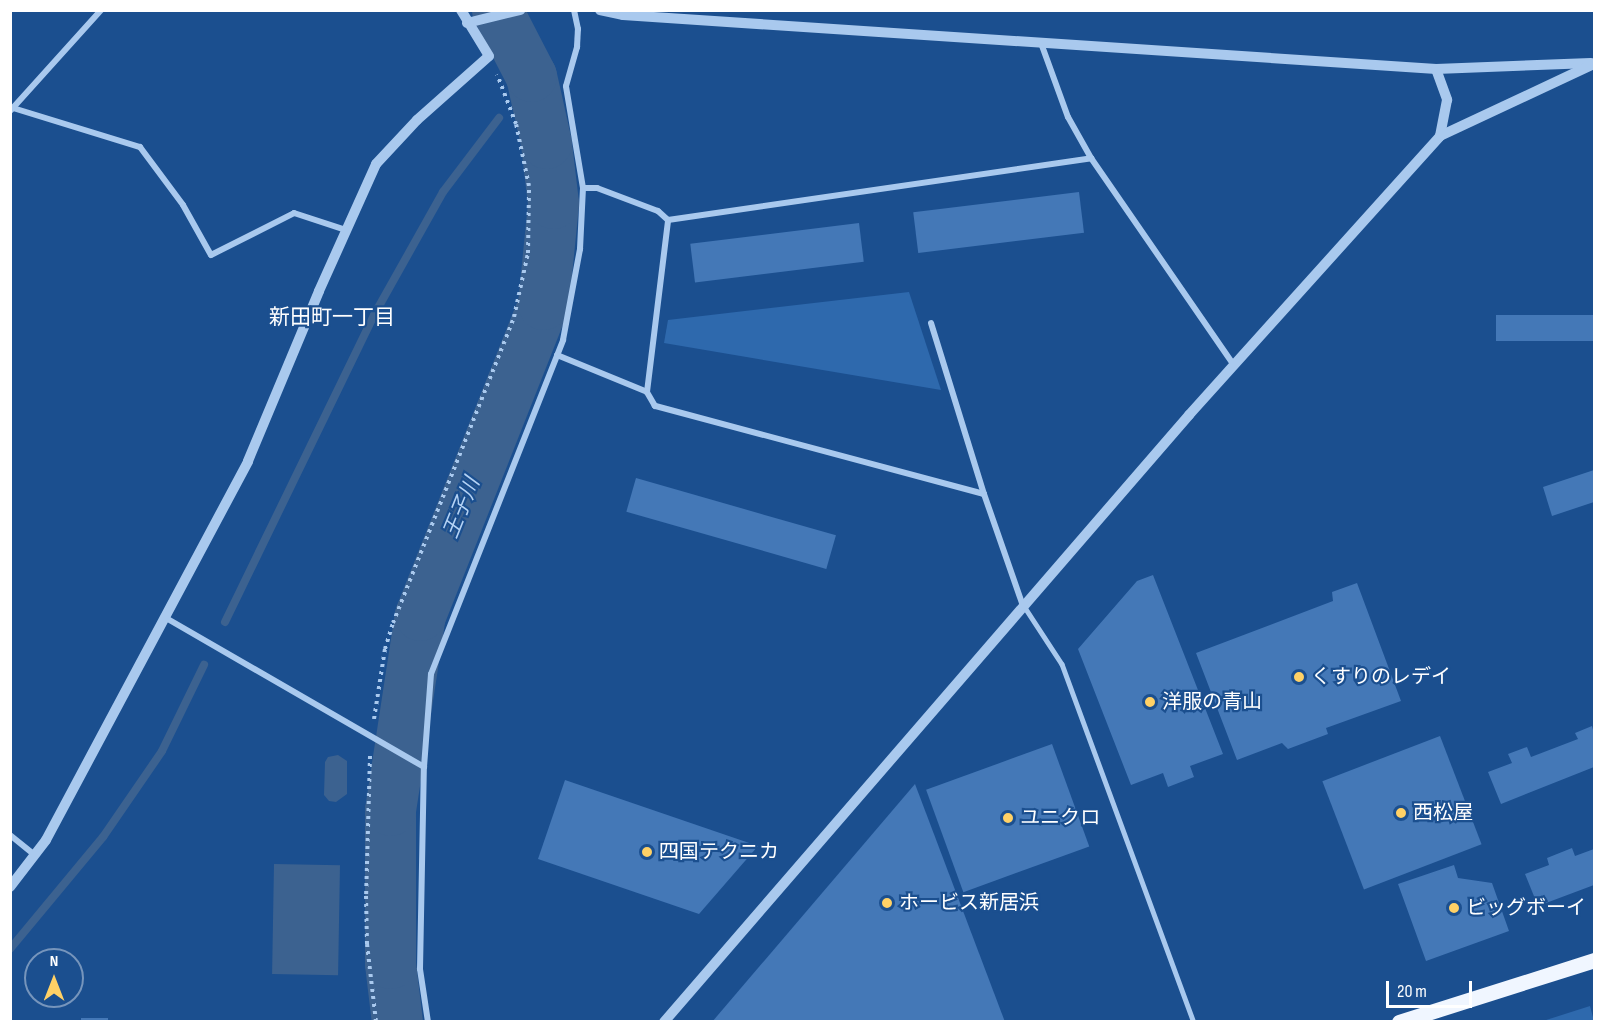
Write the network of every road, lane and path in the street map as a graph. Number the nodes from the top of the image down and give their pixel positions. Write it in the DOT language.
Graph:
graph roads {
  1 [pos="101,10"];
  2 [pos="461,10"];
  3 [pos="520,10"];
  4 [pos="574,10"];
  5 [pos="600,10"];
  6 [pos="467,23"];
  7 [pos="1041,42"];
  8 [pos="489,56"];
  9 [pos="1594,63"];
  10 [pos="1436,69"];
  11 [pos="12,109"];
  12 [pos="1440,136"];
  13 [pos="1091,158"];
  14 [pos="583,188"];
  15 [pos="668,220"];
  16 [pos="346,230"];
  17 [pos="931,323"];
  18 [pos="557,355"];
  19 [pos="1234,365"];
  20 [pos="647,392"];
  21 [pos="984,494"];
  22 [pos="1023,606"];
  23 [pos="166,618"];
  24 [pos="374,737"];
  25 [pos="423,767"];
  26 [pos="10,835"];
  27 [pos="35,855"];
  28 [pos="10,887"];
  29 [pos="1594,960"];
  30 [pos="376,1022"];
  31 [pos="428,1022"];
  32 [pos="664,1022"];
  33 [pos="1194,1022"];
  34 [pos="1399,1022"];
  1 -- 11 [label="street"];
  2 -- 6 [label="street"];
  3 -- 6 [label="street"];
  4 -- 14 [label="street"];
  5 -- 7 [label="street"];
  6 -- 8 [label="street"];
  7 -- 10 [label="street"];
  7 -- 13 [label="street"];
  8 -- 16 [label="street"];
  8 -- 24 [label="path"];
  9 -- 10 [label="street"];
  9 -- 12 [label="street"];
  10 -- 12 [label="street"];
  11 -- 16 [label="street"];
  12 -- 19 [label="street"];
  13 -- 15 [label="street"];
  13 -- 19 [label="street"];
  14 -- 15 [label="street"];
  14 -- 18 [label="street"];
  15 -- 20 [label="street"];
  16 -- 23 [label="street"];
  17 -- 21 [label="street"];
  18 -- 20 [label="street"];
  18 -- 25 [label="street"];
  19 -- 22 [label="street"];
  20 -- 21 [label="street"];
  21 -- 22 [label="street"];
  22 -- 32 [label="street"];
  22 -- 33 [label="lane"];
  23 -- 24 [label="street"];
  23 -- 27 [label="street"];
  24 -- 25 [label="street"];
  24 -- 30 [label="path"];
  25 -- 31 [label="street"];
  26 -- 27 [label="street"];
  27 -- 28 [label="street"];
  29 -- 34 [label="main road"];
}
